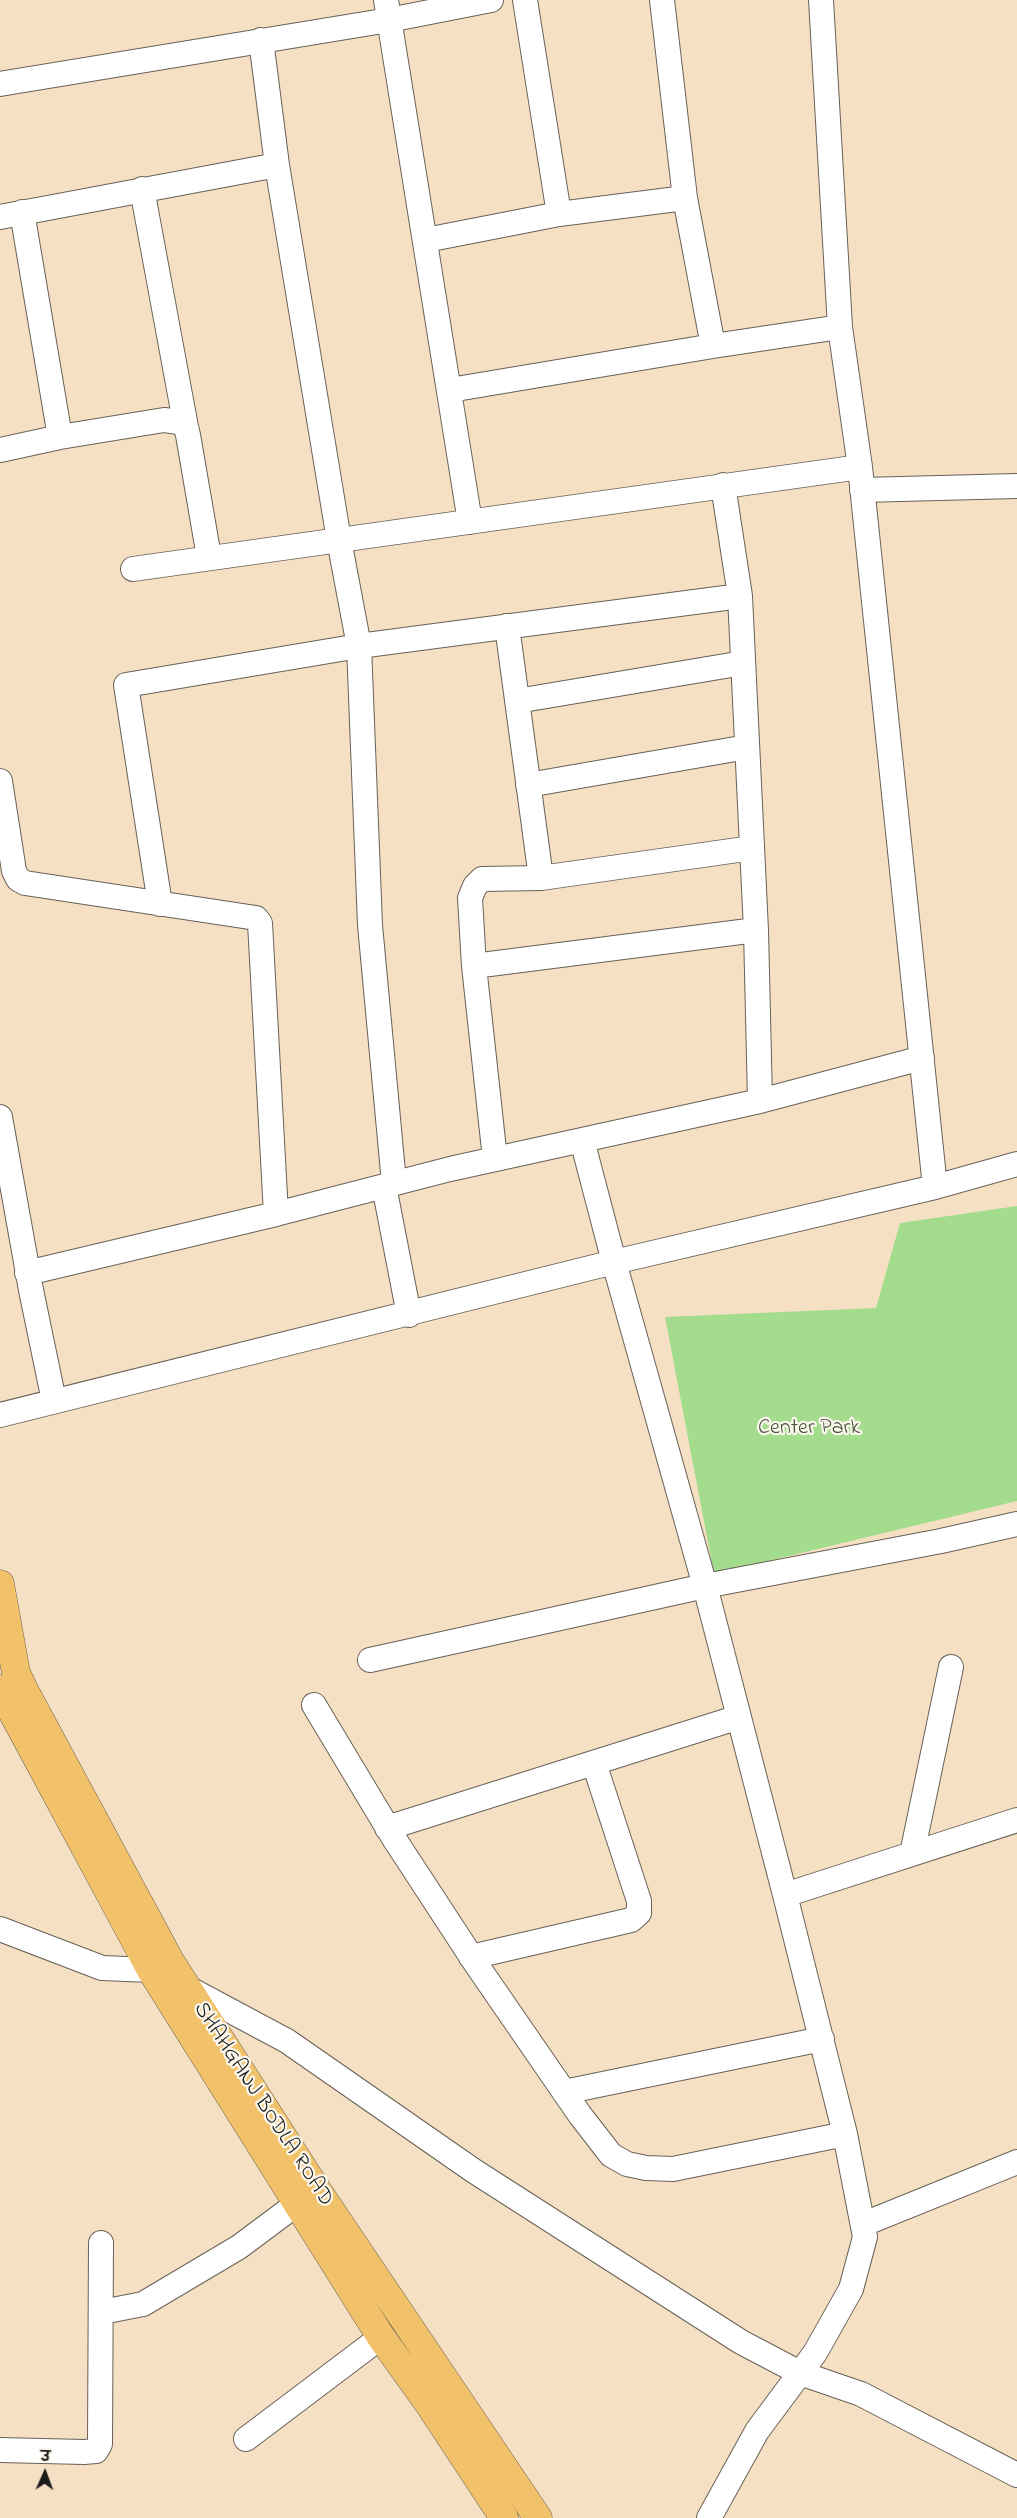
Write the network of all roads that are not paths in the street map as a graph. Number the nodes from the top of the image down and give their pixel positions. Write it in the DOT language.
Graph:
graph roads {
  1 [pos="491,0"];
  2 [pos="525,0"];
  3 [pos="662,0"];
  4 [pos="821,0"];
  5 [pos="388,10"];
  6 [pos="261,40"];
  7 [pos="0,84"];
  8 [pos="277,165"];
  9 [pos="142,189"];
  10 [pos="685,198"];
  11 [pos="11,214"];
  12 [pos="559,214"];
  13 [pos="426,240"];
  14 [pos="840,327"];
  15 [pos="713,346"];
  16 [pos="450,390"];
  17 [pos="186,428"];
  18 [pos="60,437"];
  19 [pos="0,450"];
  20 [pos="860,467"];
  21 [pos="723,485"];
  22 [pos="1017,486"];
  23 [pos="862,490"];
  24 [pos="470,522"];
  25 [pos="338,540"];
  26 [pos="209,557"];
  27 [pos="133,570"];
  28 [pos="740,596"];
  29 [pos="507,626"];
  30 [pos="359,646"];
  31 [pos="743,664"];
  32 [pos="517,701"];
  33 [pos="747,747"];
  34 [pos="0,781"];
  35 [pos="528,785"];
  36 [pos="752,848"];
  37 [pos="541,878"];
  38 [pos="160,904"];
  39 [pos="756,930"];
  40 [pos="474,966"];
  41 [pos="922,1058"];
  42 [pos="760,1101"];
  43 [pos="0,1117"];
  44 [pos="582,1140"];
  45 [pos="495,1159"];
  46 [pos="1017,1164"];
  47 [pos="389,1185"];
  48 [pos="935,1187"];
  49 [pos="276,1214"];
  50 [pos="614,1262"];
  51 [pos="27,1273"];
  52 [pos="409,1315"];
  53 [pos="54,1401"];
  54 [pos="0,1415"];
  55 [pos="1017,1524"];
  56 [pos="0,1584"];
  57 [pos="705,1586"];
  58 [pos="370,1660"];
  59 [pos="951,1667"];
  60 [pos="5,1675"];
  61 [pos="314,1705"];
  62 [pos="739,1717"];
  63 [pos="594,1763"];
  64 [pos="1017,1820"];
  65 [pos="388,1828"];
  66 [pos="912,1854"];
  67 [pos="785,1895"];
  68 [pos="0,1929"];
  69 [pos="471,1957"];
  70 [pos="161,1965"];
  71 [pos="186,1987"];
  72 [pos="822,2039"];
  73 [pos="564,2092"];
  74 [pos="845,2134"];
  75 [pos="1017,2162"];
  76 [pos="298,2203"];
  77 [pos="864,2224"];
  78 [pos="101,2244"];
  79 [pos="102,2312"];
  80 [pos="381,2337"];
  81 [pos="800,2373"];
  82 [pos="246,2439"];
  83 [pos="0,2450"];
  84 [pos="1017,2475"];
  85 [pos="504,2518"];
  86 [pos="538,2518"];
  87 [pos="709,2518"];
  1 -- 5 [label="street"];
  2 -- 12 [label="street"];
  3 -- 10 [label="street"];
  4 -- 14 [label="street"];
  5 -- 6 [label="street"];
  5 -- 13 [label="street"];
  6 -- 7 [label="street"];
  6 -- 8 [label="street"];
  8 -- 9 [label="street"];
  8 -- 25 [label="street"];
  9 -- 11 [label="street"];
  9 -- 17 [label="street"];
  10 -- 12 [label="street"];
  10 -- 15 [label="street"];
  11 -- 18 [label="street"];
  12 -- 13 [label="street"];
  13 -- 16 [label="street"];
  14 -- 15 [label="street"];
  14 -- 20 [label="street"];
  15 -- 16 [label="street"];
  16 -- 24 [label="street"];
  17 -- 18 [label="street"];
  17 -- 26 [label="street"];
  18 -- 19 [label="street"];
  20 -- 21 [label="street"];
  20 -- 23 [label="street"];
  21 -- 24 [label="street"];
  21 -- 28 [label="street"];
  22 -- 23 [label="street"];
  23 -- 41 [label="street"];
  24 -- 25 [label="street"];
  25 -- 26 [label="street"];
  25 -- 30 [label="street"];
  26 -- 27 [label="street"];
  28 -- 29 [label="street"];
  28 -- 31 [label="street"];
  29 -- 30 [label="street"];
  29 -- 32 [label="street"];
  30 -- 38 [label="street"];
  30 -- 47 [label="street"];
  31 -- 32 [label="street"];
  31 -- 33 [label="street"];
  32 -- 35 [label="street"];
  33 -- 35 [label="street"];
  33 -- 36 [label="street"];
  34 -- 38 [label="street"];
  35 -- 37 [label="street"];
  36 -- 37 [label="street"];
  36 -- 39 [label="street"];
  37 -- 40 [label="street"];
  38 -- 49 [label="street"];
  39 -- 40 [label="street"];
  39 -- 42 [label="street"];
  40 -- 45 [label="street"];
  41 -- 42 [label="street"];
  41 -- 48 [label="street"];
  42 -- 44 [label="street"];
  43 -- 51 [label="street"];
  44 -- 45 [label="street"];
  44 -- 50 [label="street"];
  45 -- 47 [label="street"];
  46 -- 48 [label="street"];
  47 -- 49 [label="street"];
  47 -- 52 [label="street"];
  48 -- 50 [label="street"];
  49 -- 51 [label="street"];
  50 -- 52 [label="street"];
  50 -- 57 [label="street"];
  51 -- 53 [label="street"];
  52 -- 53 [label="street"];
  53 -- 54 [label="street"];
  55 -- 57 [label="street"];
  56 -- 60 [label="main road, SHAHGANJ BODLA ROAD"];
  57 -- 58 [label="street"];
  57 -- 62 [label="street"];
  59 -- 66 [label="street"];
  60 -- 70 [label="main road, SHAHGANJ BODLA ROAD"];
  61 -- 65 [label="street"];
  62 -- 63 [label="street"];
  62 -- 67 [label="street"];
  63 -- 65 [label="street"];
  63 -- 69 [label="street"];
  64 -- 66 [label="street"];
  65 -- 69 [label="street"];
  66 -- 67 [label="street"];
  67 -- 72 [label="street"];
  68 -- 70 [label="street"];
  69 -- 73 [label="street"];
  70 -- 71 [label="main road, SHAHGANJ BODLA ROAD"];
  70 -- 76 [label="main road, SHAHGANJ BODLA ROAD"];
  71 -- 81 [label="street"];
  71 -- 86 [label="main road, SHAHGANJ BODLA ROAD"];
  72 -- 73 [label="street"];
  72 -- 74 [label="street"];
  73 -- 74 [label="street"];
  74 -- 77 [label="street"];
  75 -- 77 [label="street"];
  76 -- 79 [label="street"];
  76 -- 80 [label="main road, SHAHGANJ BODLA ROAD"];
  77 -- 81 [label="street"];
  78 -- 79 [label="street"];
  79 -- 83 [label="street"];
  80 -- 82 [label="street"];
  80 -- 85 [label="main road, SHAHGANJ BODLA ROAD"];
  81 -- 84 [label="street"];
  81 -- 87 [label="street"];
}
